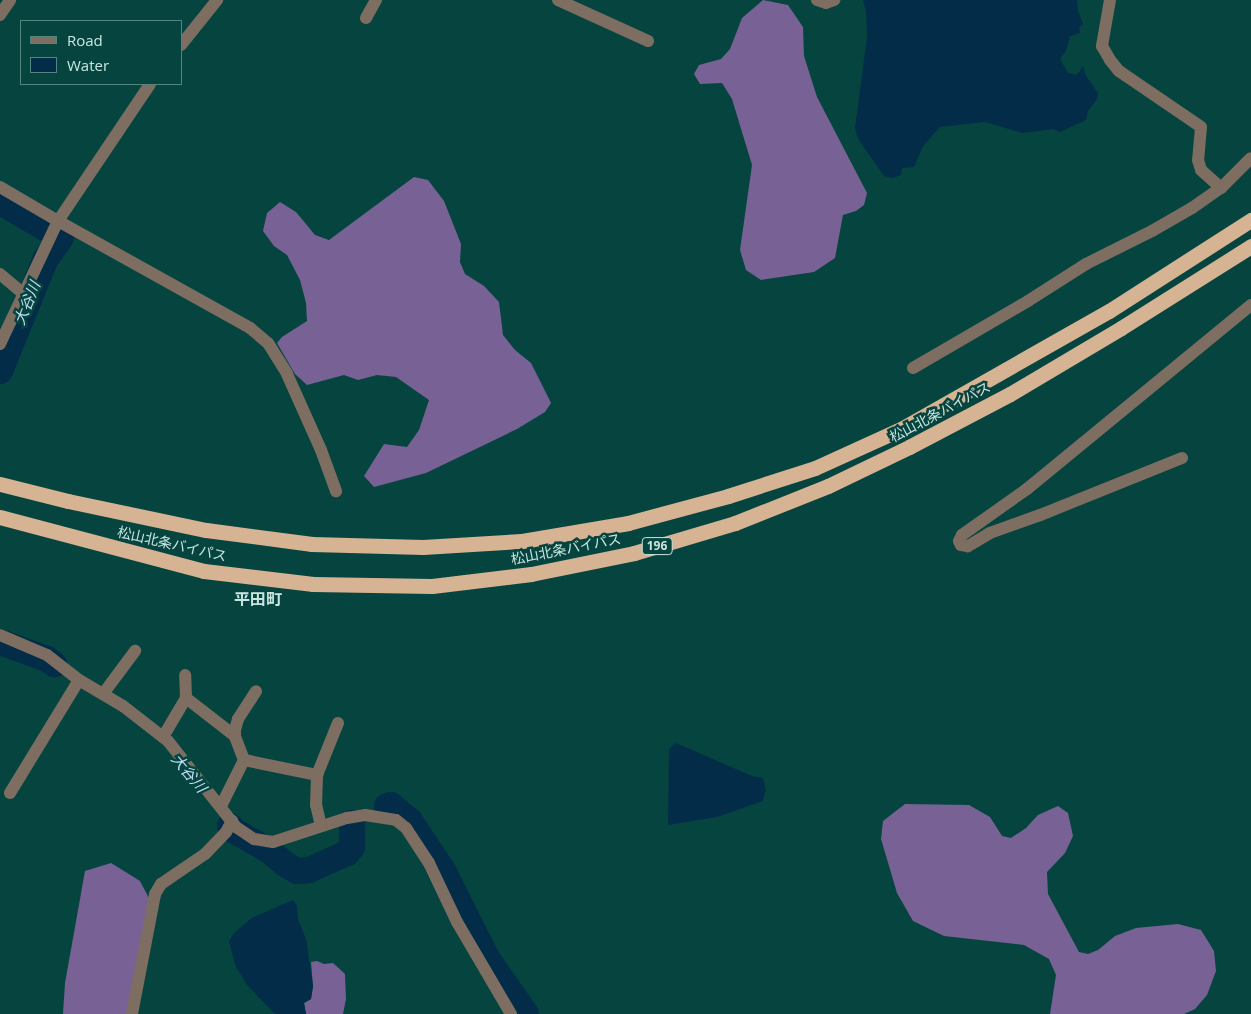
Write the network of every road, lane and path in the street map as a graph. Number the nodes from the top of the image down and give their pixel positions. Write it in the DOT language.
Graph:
graph roads {
  1 [pos="10,0"];
  2 [pos="217,0"];
  3 [pos="376,0"];
  4 [pos="558,0"];
  5 [pos="817,0"];
  6 [pos="834,0"];
  7 [pos="1110,0"];
  8 [pos="0,15"];
  9 [pos="366,18"];
  10 [pos="648,41"];
  11 [pos="182,44"];
  12 [pos="149,85"];
  13 [pos="1251,158"];
  14 [pos="0,187"];
  15 [pos="1221,188"];
  16 [pos="1251,220"];
  17 [pos="58,221"];
  18 [pos="1251,246"];
  19 [pos="0,274"];
  20 [pos="23,293"];
  21 [pos="1251,305"];
  22 [pos="0,344"];
  23 [pos="913,368"];
  24 [pos="1182,458"];
  25 [pos="0,484"];
  26 [pos="336,491"];
  27 [pos="0,518"];
  28 [pos="2,640"];
  29 [pos="136,651"];
  30 [pos="185,676"];
  31 [pos="79,680"];
  32 [pos="256,690"];
  33 [pos="103,694"];
  34 [pos="186,698"];
  35 [pos="338,723"];
  36 [pos="235,736"];
  37 [pos="162,737"];
  38 [pos="244,760"];
  39 [pos="317,775"];
  40 [pos="10,793"];
  41 [pos="221,806"];
  42 [pos="232,821"];
  43 [pos="321,826"];
  44 [pos="132,1014"];
  45 [pos="511,1014"];
  1 -- 8 [label="street"];
  2 -- 11 [label="street"];
  3 -- 9 [label="street"];
  4 -- 10 [label="street"];
  5 -- 6 [label="street"];
  7 -- 15 [label="street"];
  12 -- 17 [label="street"];
  13 -- 15 [label="street"];
  14 -- 17 [label="street"];
  15 -- 23 [label="street"];
  16 -- 25 [label="highway, 松山北条バイパス / 196"];
  17 -- 20 [label="street"];
  17 -- 26 [label="street"];
  18 -- 27 [label="highway, 松山北条バイパス / 196"];
  19 -- 20 [label="street"];
  20 -- 22 [label="street"];
  21 -- 24 [label="street"];
  28 -- 31 [label="street"];
  29 -- 33 [label="street"];
  30 -- 34 [label="street"];
  31 -- 33 [label="street"];
  31 -- 40 [label="street"];
  32 -- 36 [label="street"];
  33 -- 37 [label="street"];
  34 -- 36 [label="street"];
  34 -- 37 [label="street"];
  35 -- 39 [label="street"];
  36 -- 38 [label="street"];
  37 -- 41 [label="street"];
  38 -- 39 [label="street"];
  38 -- 41 [label="street"];
  39 -- 43 [label="street"];
  41 -- 42 [label="street"];
  42 -- 43 [label="street"];
  42 -- 44 [label="street"];
  43 -- 45 [label="street"];
}
